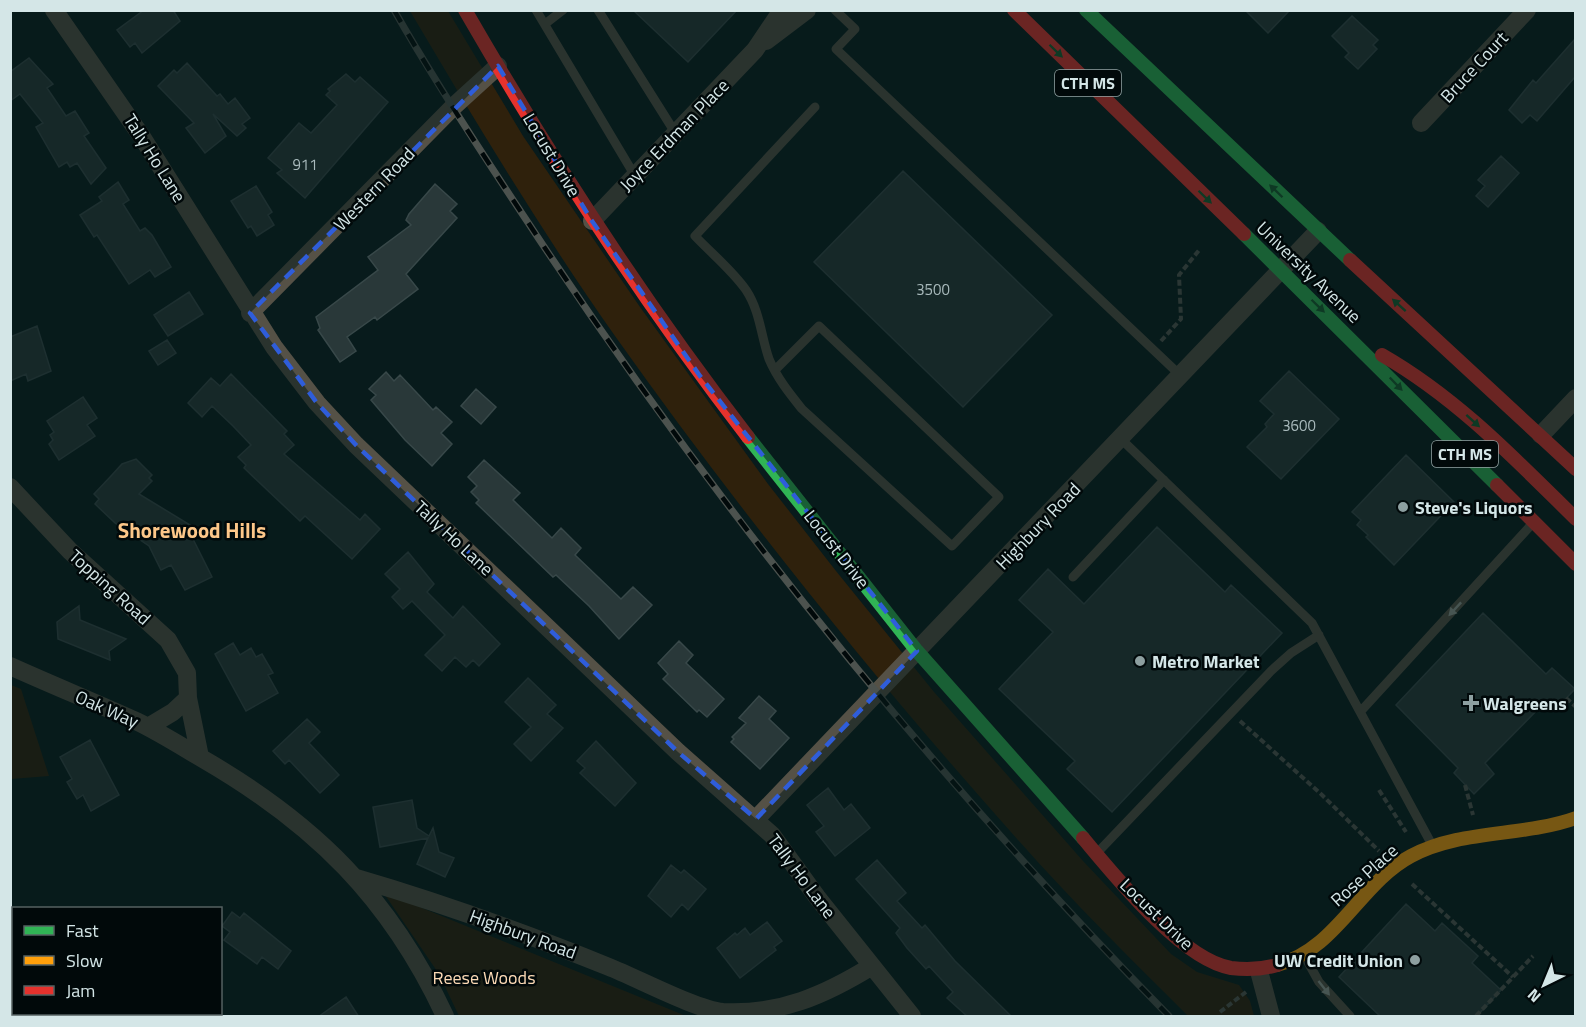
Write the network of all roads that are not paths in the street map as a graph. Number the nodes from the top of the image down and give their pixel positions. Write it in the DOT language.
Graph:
graph roads {
  1 [pos="54,10"];
  2 [pos="465,10"];
  3 [pos="536,10"];
  4 [pos="563,10"];
  5 [pos="598,10"];
  6 [pos="782,10"];
  7 [pos="807,10"];
  8 [pos="835,10"];
  9 [pos="1014,10"];
  10 [pos="1086,10"];
  11 [pos="1527,10"];
  12 [pos="544,24"];
  13 [pos="755,50"];
  14 [pos="498,66"];
  15 [pos="815,107"];
  16 [pos="1421,123"];
  17 [pos="676,134"];
  18 [pos="635,176"];
  19 [pos="592,221"];
  20 [pos="1318,231"];
  21 [pos="1281,270"];
  22 [pos="250,312"];
  23 [pos="1355,342"];
  24 [pos="775,370"];
  25 [pos="1181,376"];
  26 [pos="1575,398"];
  27 [pos="1541,435"];
  28 [pos="1121,439"];
  29 [pos="1575,469"];
  30 [pos="1164,480"];
  31 [pos="10,487"];
  32 [pos="1575,519"];
  33 [pos="1534,523"];
  34 [pos="1575,564"];
  35 [pos="1073,578"];
  36 [pos="1319,635"];
  37 [pos="917,651"];
  38 [pos="10,666"];
  39 [pos="188,698"];
  40 [pos="1361,711"];
  41 [pos="148,727"];
  42 [pos="200,757"];
  43 [pos="1575,818"];
  44 [pos="756,819"];
  45 [pos="1432,846"];
  46 [pos="1097,854"];
  47 [pos="355,877"];
  48 [pos="1304,955"];
  49 [pos="872,966"];
  50 [pos="1259,971"];
  51 [pos="445,1017"];
  52 [pos="912,1017"];
  53 [pos="1270,1017"];
  54 [pos="1350,1017"];
  1 -- 22 [label="street, Tally Ho Lane"];
  2 -- 14 [label="main road, Locust Drive"];
  3 -- 12 [label="lane"];
  4 -- 12 [label="lane"];
  5 -- 17 [label="lane"];
  6 -- 13 [label="street, Joyce Erdman Place"];
  7 -- 13 [label="street, Joyce Erdman Place"];
  8 -- 25 [label="lane"];
  9 -- 21 [label="main road, University Avenue / CTH MS, one-way"];
  20 -- 10 [label="main road, University Avenue / CTH MS, one-way"];
  11 -- 16 [label="street, Bruce Court"];
  12 -- 18 [label="lane"];
  13 -- 17 [label="street, Joyce Erdman Place"];
  14 -- 19 [label="main road, Locust Drive"];
  14 -- 22 [label="street, Western Road"];
  15 -- 24 [label="lane"];
  17 -- 18 [label="street, Joyce Erdman Place"];
  18 -- 19 [label="street, Joyce Erdman Place"];
  19 -- 37 [label="main road, Locust Drive"];
  20 -- 21 [label="street, Highbury Road"];
  27 -- 20 [label="main road, University Avenue / CTH MS, one-way"];
  21 -- 23 [label="main road, University Avenue / CTH MS, one-way"];
  21 -- 25 [label="street, Highbury Road"];
  22 -- 44 [label="street, Tally Ho Lane"];
  23 -- 32 [label="main road, one-way"];
  23 -- 33 [label="main road, University Avenue / CTH MS, one-way"];
  24 -- 24 [label="lane"];
  25 -- 28 [label="street, Highbury Road"];
  26 -- 27 [label="street"];
  27 -- 29 [label="main road, University Avenue / CTH MS"];
  28 -- 30 [label="lane"];
  28 -- 37 [label="street, Highbury Road"];
  30 -- 35 [label="lane"];
  30 -- 36 [label="lane"];
  31 -- 39 [label="street, Topping Road"];
  33 -- 34 [label="main road, University Avenue / CTH MS"];
  33 -- 40 [label="lane, one-way"];
  36 -- 40 [label="lane"];
  36 -- 46 [label="lane"];
  37 -- 44 [label="street, Highbury Road"];
  37 -- 46 [label="main road, Locust Drive"];
  38 -- 41 [label="street, Oak Way"];
  39 -- 41 [label="street"];
  39 -- 42 [label="street, Topping Road"];
  40 -- 45 [label="lane"];
  41 -- 42 [label="street, Oak Way"];
  42 -- 47 [label="street, Highbury Road"];
  43 -- 45 [label="main road, Rose Place"];
  44 -- 49 [label="street, Tally Ho Lane"];
  45 -- 48 [label="main road, Rose Place"];
  46 -- 50 [label="main road, Locust Drive"];
  47 -- 49 [label="street, Highbury Road"];
  47 -- 51 [label="street"];
  48 -- 50 [label="main road, Rose Place"];
  48 -- 54 [label="lane, one-way"];
  49 -- 52 [label="street, Tally Ho Lane"];
  50 -- 53 [label="street"];
}
